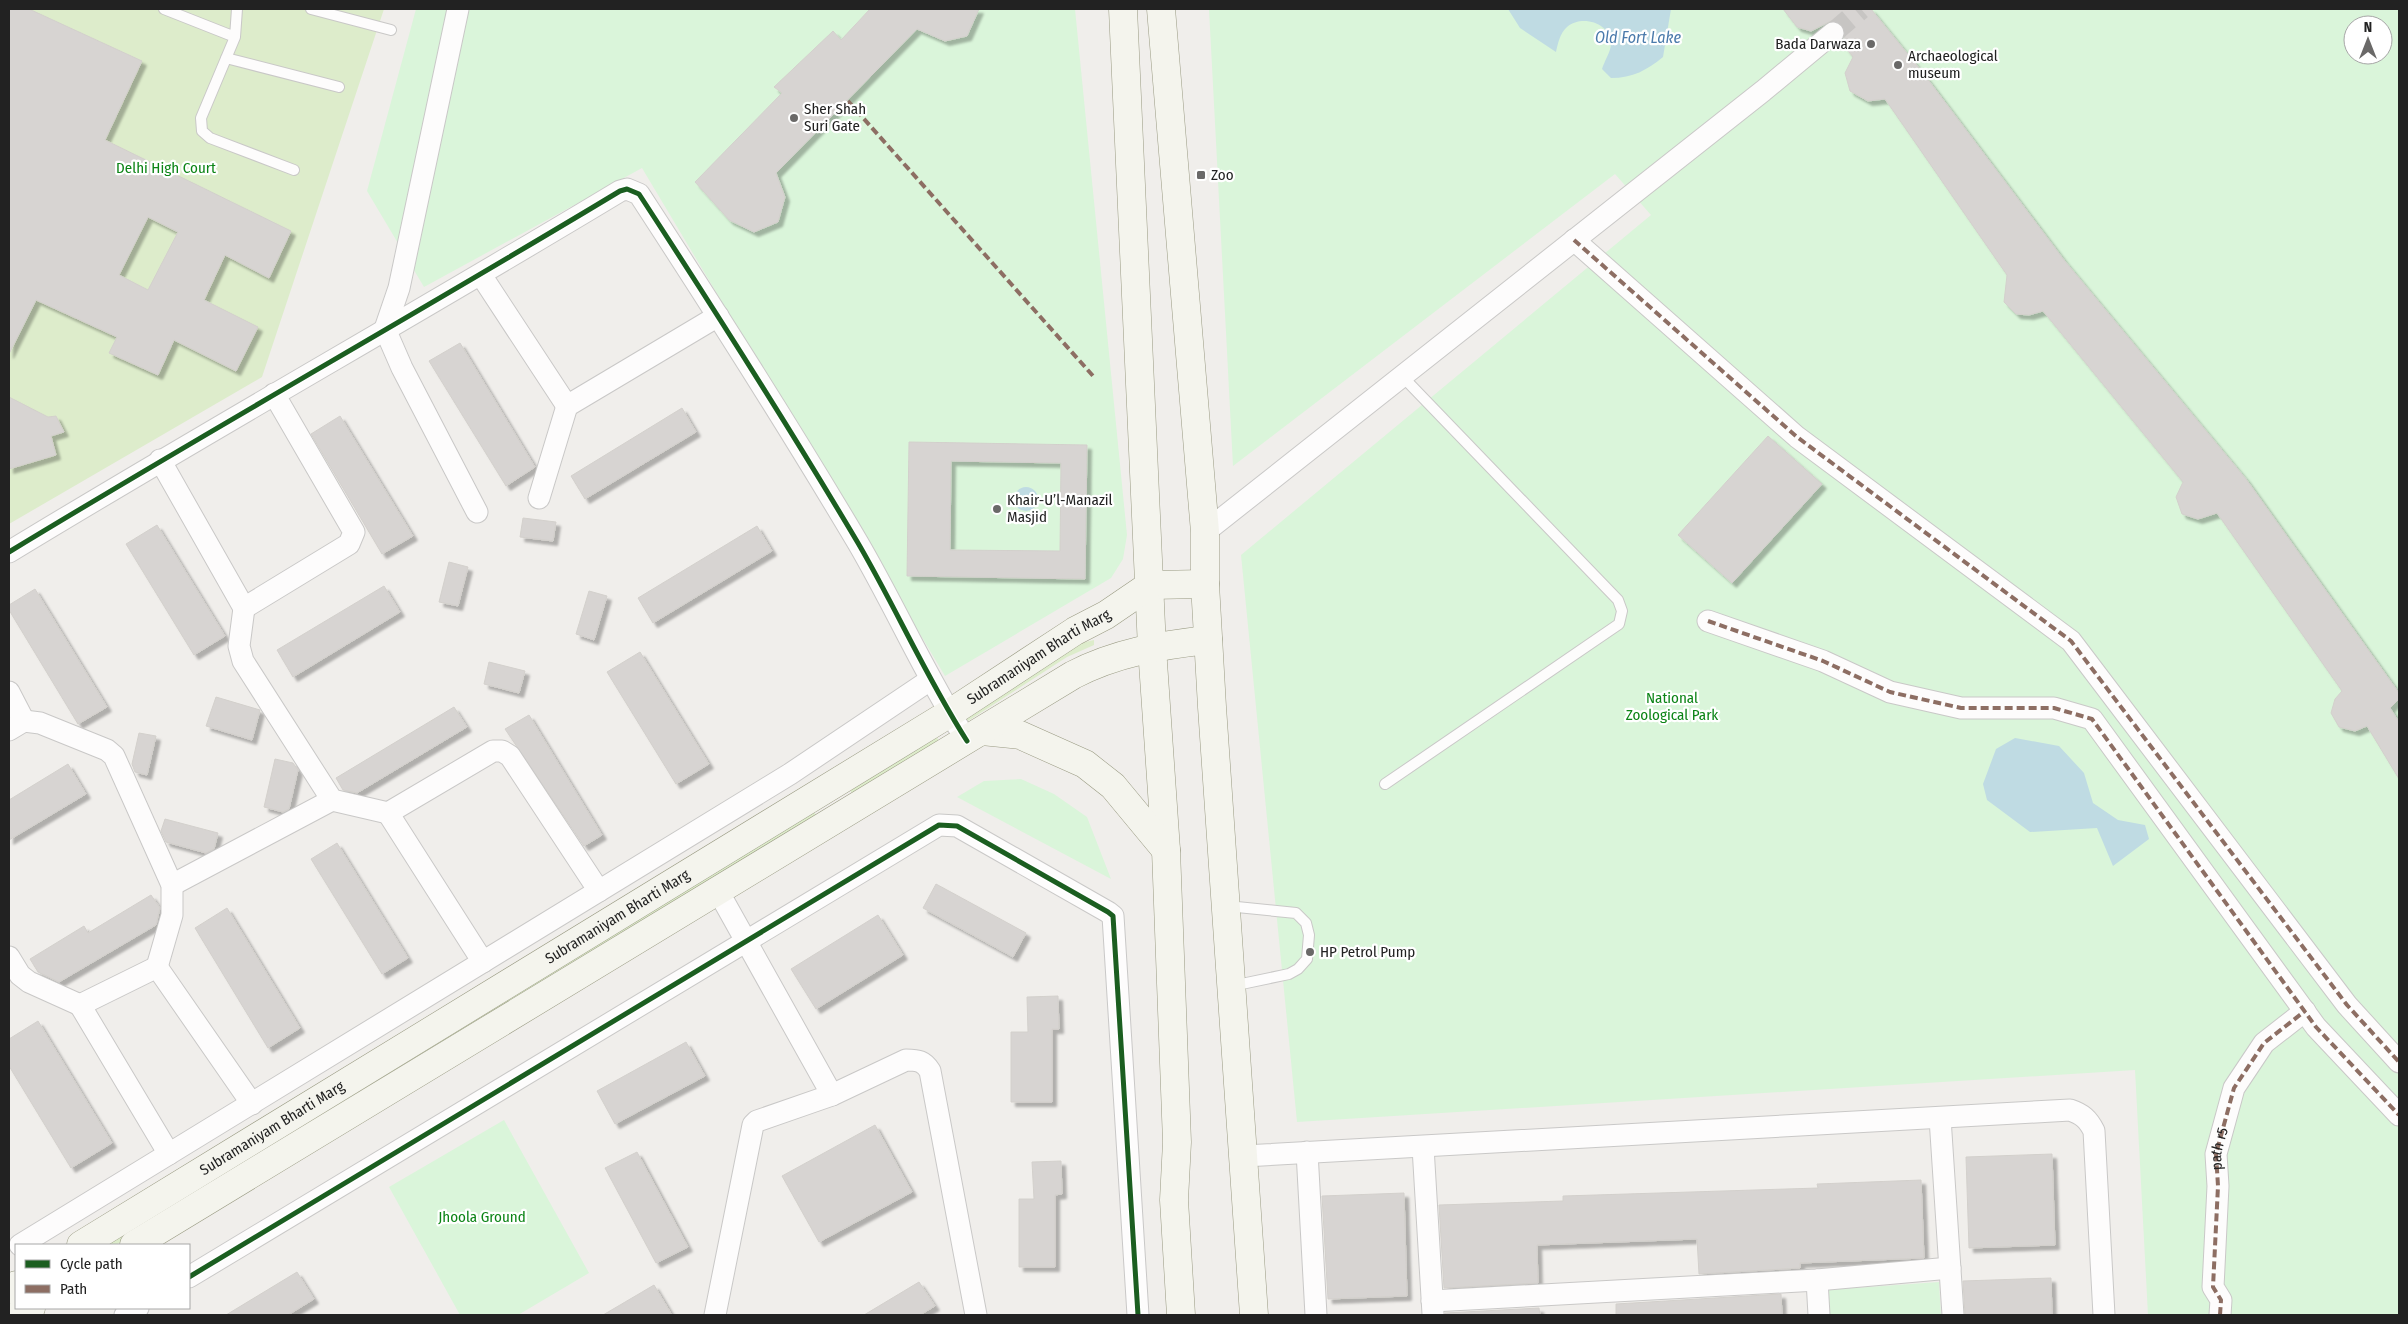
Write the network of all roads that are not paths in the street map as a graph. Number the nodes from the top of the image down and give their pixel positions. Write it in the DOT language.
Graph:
graph roads {
  1 [pos="164,9"];
  2 [pos="237,9"];
  3 [pos="312,9"];
  4 [pos="458,9"];
  5 [pos="1161,9"];
  6 [pos="1119,14"];
  7 [pos="391,30"];
  8 [pos="1833,32"];
  9 [pos="235,38"];
  10 [pos="226,58"];
  11 [pos="339,88"];
  12 [pos="294,170"];
  13 [pos="1574,240"];
  14 [pos="481,275"];
  15 [pos="718,316"];
  16 [pos="385,329"];
  17 [pos="1402,376"];
  18 [pos="274,394"];
  19 [pos="567,406"];
  20 [pos="160,460"];
  21 [pos="540,498"];
  22 [pos="477,512"];
  23 [pos="1205,532"];
  24 [pos="9,552"];
  25 [pos="1204,584"];
  26 [pos="1150,585"];
  27 [pos="244,608"];
  28 [pos="1708,621"];
  29 [pos="1208,640"];
  30 [pos="1152,648"];
  31 [pos="930,680"];
  32 [pos="9,692"];
  33 [pos="950,713"];
  34 [pos="16,726"];
  35 [pos="974,736"];
  36 [pos="1385,784"];
  37 [pos="332,800"];
  38 [pos="388,813"];
  39 [pos="1166,850"];
  40 [pos="172,885"];
  41 [pos="599,891"];
  42 [pos="718,892"];
  43 [pos="1226,906"];
  44 [pos="746,941"];
  45 [pos="9,957"];
  46 [pos="483,962"];
  47 [pos="157,967"];
  48 [pos="1232,986"];
  49 [pos="80,1005"];
  50 [pos="2305,1011"];
  51 [pos="2399,1062"];
  52 [pos="832,1095"];
  53 [pos="252,1104"];
  54 [pos="2399,1115"];
  55 [pos="1940,1118"];
  56 [pos="1423,1147"];
  57 [pos="1306,1152"];
  58 [pos="170,1154"];
  59 [pos="1244,1156"];
  60 [pos="22,1244"];
  61 [pos="83,1244"];
  62 [pos="136,1244"];
  63 [pos="1950,1268"];
  64 [pos="190,1276"];
  65 [pos="1817,1280"];
  66 [pos="1432,1308"];
  67 [pos="29,1309"];
  68 [pos="136,1309"];
  69 [pos="18,1315"];
  70 [pos="125,1315"];
  71 [pos="715,1315"];
  72 [pos="976,1315"];
  73 [pos="1138,1315"];
  74 [pos="1181,1315"];
  75 [pos="1254,1315"];
  76 [pos="1316,1315"];
  77 [pos="1819,1315"];
  78 [pos="1953,1315"];
  79 [pos="2104,1315"];
  80 [pos="2220,1315"];
  1 -- 9 [label="lane"];
  2 -- 9 [label="lane"];
  3 -- 7 [label="lane"];
  4 -- 16 [label="street"];
  5 -- 23 [label="main road"];
  6 -- 26 [label="main road"];
  8 -- 13 [label="street"];
  9 -- 10 [label="lane"];
  10 -- 11 [label="lane"];
  10 -- 12 [label="lane"];
  13 -- 17 [label="street"];
  13 -- 51 [label="street"];
  14 -- 15 [label="street"];
  14 -- 16 [label="street"];
  14 -- 19 [label="street"];
  15 -- 19 [label="street"];
  15 -- 31 [label="street"];
  16 -- 18 [label="street"];
  16 -- 22 [label="street"];
  17 -- 23 [label="street"];
  17 -- 36 [label="lane"];
  18 -- 20 [label="street"];
  18 -- 27 [label="street"];
  19 -- 21 [label="street"];
  20 -- 24 [label="street"];
  20 -- 27 [label="street"];
  23 -- 25 [label="main road"];
  25 -- 26 [label="main road"];
  25 -- 29 [label="main road"];
  26 -- 30 [label="main road"];
  26 -- 33 [label="main road, Subramaniyam Bharti Marg"];
  27 -- 37 [label="street"];
  28 -- 50 [label="street"];
  29 -- 30 [label="main road, Subramaniyam Bharti Marg"];
  29 -- 43 [label="main road"];
  30 -- 35 [label="main road, Subramaniyam Bharti Marg"];
  30 -- 39 [label="main road"];
  31 -- 33 [label="street"];
  31 -- 41 [label="street"];
  32 -- 34 [label="street"];
  33 -- 35 [label="street"];
  33 -- 61 [label="main road, Subramaniyam Bharti Marg"];
  34 -- 40 [label="street"];
  35 -- 39 [label="main road"];
  35 -- 42 [label="main road, Subramaniyam Bharti Marg"];
  37 -- 38 [label="street"];
  37 -- 40 [label="street"];
  38 -- 41 [label="street"];
  38 -- 46 [label="street"];
  39 -- 74 [label="main road"];
  40 -- 47 [label="street"];
  41 -- 46 [label="street"];
  42 -- 44 [label="street"];
  42 -- 62 [label="main road, Subramaniyam Bharti Marg"];
  43 -- 48 [label="main road"];
  43 -- 48 [label="lane"];
  44 -- 52 [label="street"];
  44 -- 64 [label="street"];
  44 -- 73 [label="street"];
  45 -- 49 [label="street"];
  46 -- 53 [label="street"];
  47 -- 49 [label="street"];
  47 -- 53 [label="street"];
  48 -- 59 [label="main road"];
  49 -- 58 [label="street"];
  50 -- 54 [label="street"];
  50 -- 80 [label="street, path r5"];
  52 -- 71 [label="street"];
  52 -- 72 [label="street"];
  53 -- 58 [label="street"];
  55 -- 56 [label="street"];
  55 -- 63 [label="street"];
  55 -- 79 [label="street"];
  56 -- 57 [label="street"];
  56 -- 66 [label="street"];
  57 -- 59 [label="street"];
  57 -- 76 [label="street"];
  58 -- 60 [label="street"];
  59 -- 75 [label="main road"];
  63 -- 65 [label="street"];
  63 -- 78 [label="street"];
  65 -- 66 [label="street"];
  65 -- 77 [label="street"];
  67 -- 69 [label="main road"];
  68 -- 70 [label="street"];
}
